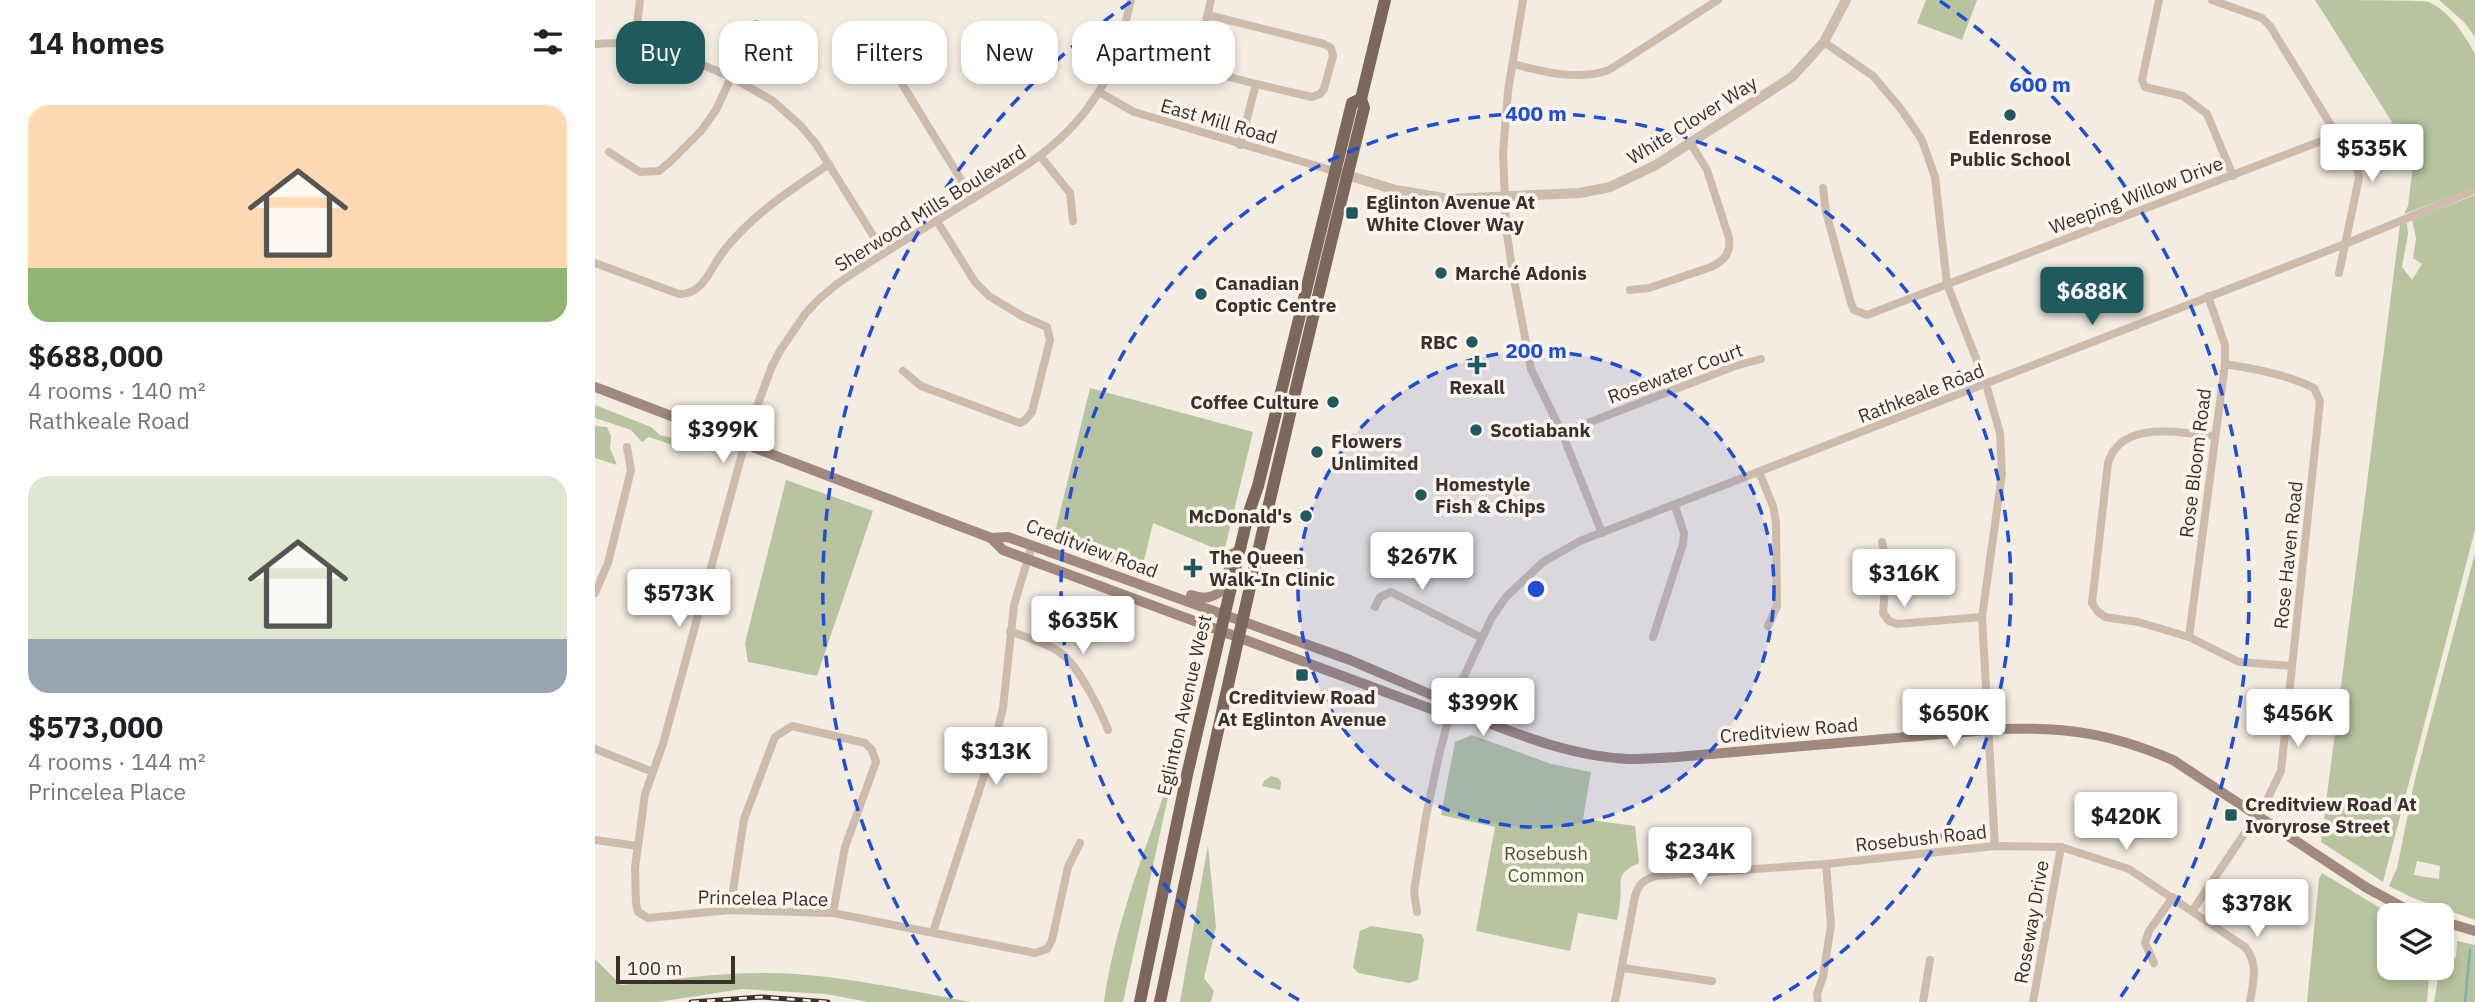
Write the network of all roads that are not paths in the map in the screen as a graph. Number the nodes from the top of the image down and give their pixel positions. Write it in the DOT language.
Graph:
graph roads {
  1 [pos="640,0"];
  2 [pos="1131,0"];
  3 [pos="1211,0"];
  4 [pos="1385,0"];
  5 [pos="1523,0"];
  6 [pos="1718,0"];
  7 [pos="1846,0"];
  8 [pos="2159,0"];
  9 [pos="2211,0"];
  10 [pos="1208,15"];
  11 [pos="638,21"];
  12 [pos="1824,42"];
  13 [pos="616,43"];
  14 [pos="595,44"];
  15 [pos="1513,64"];
  16 [pos="728,84"];
  17 [pos="743,84"];
  18 [pos="902,84"];
  19 [pos="1257,84"];
  20 [pos="1099,92"];
  21 [pos="2337,135"];
  22 [pos="1691,144"];
  23 [pos="1240,145"];
  24 [pos="609,152"];
  25 [pos="1041,156"];
  26 [pos="829,164"];
  27 [pos="1341,173"];
  28 [pos="2233,176"];
  29 [pos="1823,188"];
  30 [pos="2475,190"];
  31 [pos="1504,197"];
  32 [pos="973,199"];
  33 [pos="937,221"];
  34 [pos="1073,221"];
  35 [pos="2345,244"];
  36 [pos="884,253"];
  37 [pos="595,263"];
  38 [pos="2339,273"];
  39 [pos="1947,284"];
  40 [pos="1630,290"];
  41 [pos="2208,296"];
  42 [pos="1761,359"];
  43 [pos="2225,364"];
  44 [pos="903,371"];
  45 [pos="1986,384"];
  46 [pos="595,387"];
  47 [pos="1562,433"];
  48 [pos="2214,436"];
  49 [pos="744,443"];
  50 [pos="627,447"];
  51 [pos="1759,472"];
  52 [pos="1675,506"];
  53 [pos="1602,533"];
  54 [pos="991,538"];
  55 [pos="1882,542"];
  56 [pos="1032,545"];
  57 [pos="1240,550"];
  58 [pos="1028,558"];
  59 [pos="1148,586"];
  60 [pos="595,593"];
  61 [pos="1375,607"];
  62 [pos="1224,615"];
  63 [pos="1982,617"];
  64 [pos="1242,621"];
  65 [pos="1768,626"];
  66 [pos="1010,631"];
  67 [pos="1220,632"];
  68 [pos="1653,636"];
  69 [pos="2189,637"];
  70 [pos="1238,638"];
  71 [pos="1482,638"];
  72 [pos="2292,666"];
  73 [pos="1450,708"];
  74 [pos="1108,730"];
  75 [pos="1988,730"];
  76 [pos="595,749"];
  77 [pos="653,772"];
  78 [pos="2256,814"];
  79 [pos="595,840"];
  80 [pos="1080,843"];
  81 [pos="637,846"];
  82 [pos="1995,846"];
  83 [pos="2061,847"];
  84 [pos="1826,864"];
  85 [pos="2173,897"];
  86 [pos="2395,903"];
  87 [pos="730,910"];
  88 [pos="2193,910"];
  89 [pos="1417,912"];
  90 [pos="833,913"];
  91 [pos="2454,925"];
  92 [pos="2475,931"];
  93 [pos="933,932"];
  94 [pos="1930,960"];
  95 [pos="2154,963"];
  96 [pos="1623,968"];
  97 [pos="1712,981"];
  98 [pos="1140,1002"];
  99 [pos="1160,1002"];
  100 [pos="1615,1002"];
  101 [pos="1818,1002"];
  102 [pos="1923,1002"];
  103 [pos="2033,1002"];
  104 [pos="2250,1002"];
  1 -- 11 [label="street"];
  2 -- 20 [label="street, Sherwood Mills Boulevard"];
  3 -- 10 [label="street"];
  4 -- 27 [label="main road, Eglinton Avenue West"];
  5 -- 15 [label="street"];
  6 -- 15 [label="street"];
  7 -- 12 [label="street, White Clover Way"];
  8 -- 28 [label="street"];
  9 -- 21 [label="street"];
  10 -- 19 [label="street"];
  10 -- 19 [label="street"];
  12 -- 22 [label="street, White Clover Way"];
  12 -- 39 [label="street"];
  13 -- 14 [label="street"];
  15 -- 31 [label="street"];
  16 -- 24 [label="street"];
  17 -- 26 [label="street"];
  18 -- 32 [label="street"];
  19 -- 23 [label="street"];
  20 -- 23 [label="street, East Mill Road"];
  20 -- 25 [label="street, Sherwood Mills Boulevard"];
  21 -- 28 [label="street, Weeping Willow Drive"];
  21 -- 35 [label="street"];
  22 -- 31 [label="street, White Clover Way"];
  22 -- 40 [label="street"];
  23 -- 27 [label="street, East Mill Road"];
  25 -- 32 [label="street, Sherwood Mills Boulevard"];
  25 -- 34 [label="street"];
  26 -- 36 [label="street"];
  26 -- 37 [label="street"];
  27 -- 31 [label="street, White Clover Way"];
  27 -- 57 [label="main road, Eglinton Avenue West"];
  27 -- 64 [label="main road, Eglinton Avenue West"];
  28 -- 39 [label="street, Weeping Willow Drive"];
  29 -- 39 [label="street, Weeping Willow Drive"];
  30 -- 35 [label="street, Rathkeale Road"];
  31 -- 47 [label="street"];
  32 -- 33 [label="street, Sherwood Mills Boulevard"];
  33 -- 36 [label="street, Sherwood Mills Boulevard"];
  33 -- 44 [label="street"];
  35 -- 38 [label="street"];
  35 -- 41 [label="street, Rathkeale Road"];
  36 -- 49 [label="street, Sherwood Mills Boulevard"];
  39 -- 45 [label="street"];
  41 -- 43 [label="street, Rose Bloom Road"];
  41 -- 45 [label="street, Rathkeale Road"];
  42 -- 47 [label="street, Rosewater Court"];
  43 -- 48 [label="street, Rose Bloom Road"];
  43 -- 72 [label="street, Rose Haven Road"];
  45 -- 51 [label="street, Rathkeale Road"];
  45 -- 63 [label="street"];
  46 -- 49 [label="main road, Creditview Road"];
  47 -- 53 [label="street"];
  48 -- 69 [label="street, Rose Bloom Road"];
  48 -- 69 [label="street"];
  49 -- 54 [label="main road, Creditview Road"];
  49 -- 77 [label="street, Princelea Place"];
  50 -- 60 [label="street"];
  51 -- 52 [label="street, Rathkeale Road"];
  51 -- 65 [label="street"];
  52 -- 53 [label="street, Rathkeale Road"];
  52 -- 68 [label="street"];
  53 -- 71 [label="street, Rathkeale Road"];
  54 -- 56 [label="main road, Creditview Road"];
  54 -- 58 [label="main road, Creditview Road"];
  55 -- 63 [label="street"];
  56 -- 58 [label="street"];
  56 -- 59 [label="main road, Creditview Road"];
  57 -- 59 [label="main road"];
  57 -- 62 [label="main road, Eglinton Avenue West"];
  58 -- 66 [label="street"];
  58 -- 67 [label="main road, Creditview Road"];
  59 -- 62 [label="main road, Creditview Road"];
  61 -- 71 [label="street"];
  62 -- 64 [label="main road, Creditview Road"];
  62 -- 67 [label="main road, Eglinton Avenue West"];
  63 -- 75 [label="street"];
  64 -- 70 [label="main road, Eglinton Avenue West"];
  64 -- 73 [label="main road, Creditview Road"];
  66 -- 74 [label="street"];
  66 -- 93 [label="street"];
  67 -- 70 [label="main road, Creditview Road"];
  67 -- 98 [label="main road, Eglinton Avenue West"];
  69 -- 72 [label="street"];
  70 -- 73 [label="main road, Creditview Road"];
  70 -- 99 [label="main road, Eglinton Avenue West"];
  71 -- 73 [label="street, Rathkeale Road"];
  72 -- 78 [label="street, Rose Haven Road"];
  73 -- 75 [label="main road, Creditview Road"];
  73 -- 89 [label="street, Rathkeale Road"];
  75 -- 78 [label="main road, Creditview Road"];
  75 -- 82 [label="street"];
  76 -- 77 [label="street"];
  77 -- 81 [label="street, Princelea Place"];
  78 -- 86 [label="main road, Creditview Road"];
  78 -- 88 [label="street, Rose Haven Road"];
  79 -- 81 [label="street"];
  80 -- 93 [label="street, Princelea Place"];
  81 -- 87 [label="street, Princelea Place"];
  82 -- 83 [label="street, Rosebush Road"];
  82 -- 84 [label="street, Rosebush Road"];
  83 -- 85 [label="street, Rosebush Road"];
  83 -- 103 [label="street, Roseway Drive"];
  84 -- 96 [label="street, Rosebush Road"];
  84 -- 101 [label="street"];
  85 -- 88 [label="street, Rosebush Road"];
  85 -- 95 [label="street"];
  87 -- 90 [label="street, Princelea Place"];
  87 -- 90 [label="street"];
  88 -- 104 [label="street, Rosebush Road"];
  90 -- 93 [label="street, Princelea Place"];
  91 -- 92 [label="main road"];
  94 -- 102 [label="street"];
  96 -- 97 [label="street"];
  96 -- 100 [label="street, Rosebush Road"];
}
